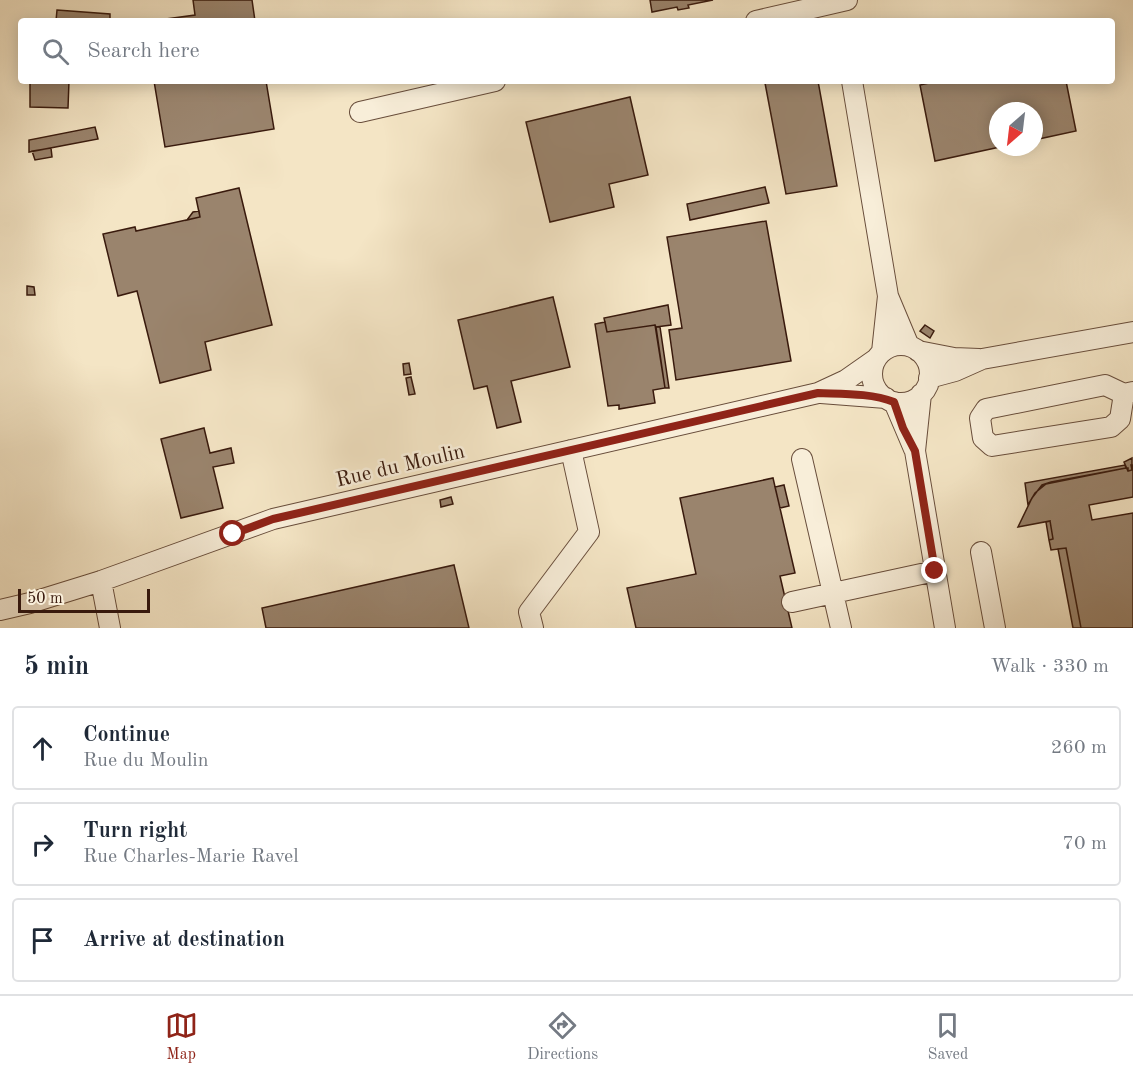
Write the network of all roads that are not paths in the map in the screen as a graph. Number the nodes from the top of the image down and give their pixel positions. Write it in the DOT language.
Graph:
graph roads {
  1 [pos="841,6"];
  2 [pos="773,18"];
  3 [pos="482,84"];
  4 [pos="853,84"];
  5 [pos="360,112"];
  6 [pos="888,296"];
  7 [pos="1133,332"];
  8 [pos="914,349"];
  9 [pos="879,355"];
  10 [pos="981,359"];
  11 [pos="925,386"];
  12 [pos="818,393"];
  13 [pos="1128,393"];
  14 [pos="890,400"];
  15 [pos="571,450"];
  16 [pos="915,451"];
  17 [pos="802,459"];
  18 [pos="981,552"];
  19 [pos="935,571"];
  20 [pos="101,581"];
  21 [pos="834,593"];
  22 [pos="792,602"];
  23 [pos="0,610"];
  24 [pos="110,628"];
  25 [pos="533,628"];
  26 [pos="841,628"];
  27 [pos="945,628"];
  28 [pos="995,628"];
  1 -- 2 [label="street"];
  3 -- 5 [label="street"];
  4 -- 6 [label="street"];
  6 -- 8 [label="street"];
  6 -- 9 [label="street"];
  7 -- 10 [label="street"];
  8 -- 9 [label="street"];
  8 -- 10 [label="street"];
  8 -- 11 [label="street"];
  9 -- 12 [label="street, Rue du Moulin"];
  9 -- 14 [label="street"];
  10 -- 11 [label="street"];
  11 -- 14 [label="street"];
  11 -- 16 [label="street"];
  12 -- 14 [label="street, Rue du Moulin"];
  12 -- 15 [label="street, Rue du Moulin"];
  13 -- 13 [label="street"];
  14 -- 16 [label="street"];
  15 -- 20 [label="street, Rue du Moulin"];
  15 -- 25 [label="street"];
  16 -- 19 [label="street"];
  17 -- 21 [label="street"];
  18 -- 28 [label="street"];
  19 -- 21 [label="street"];
  19 -- 27 [label="street"];
  20 -- 23 [label="street, Rue du Moulin"];
  20 -- 24 [label="street"];
  21 -- 22 [label="street"];
  21 -- 26 [label="street"];
}
